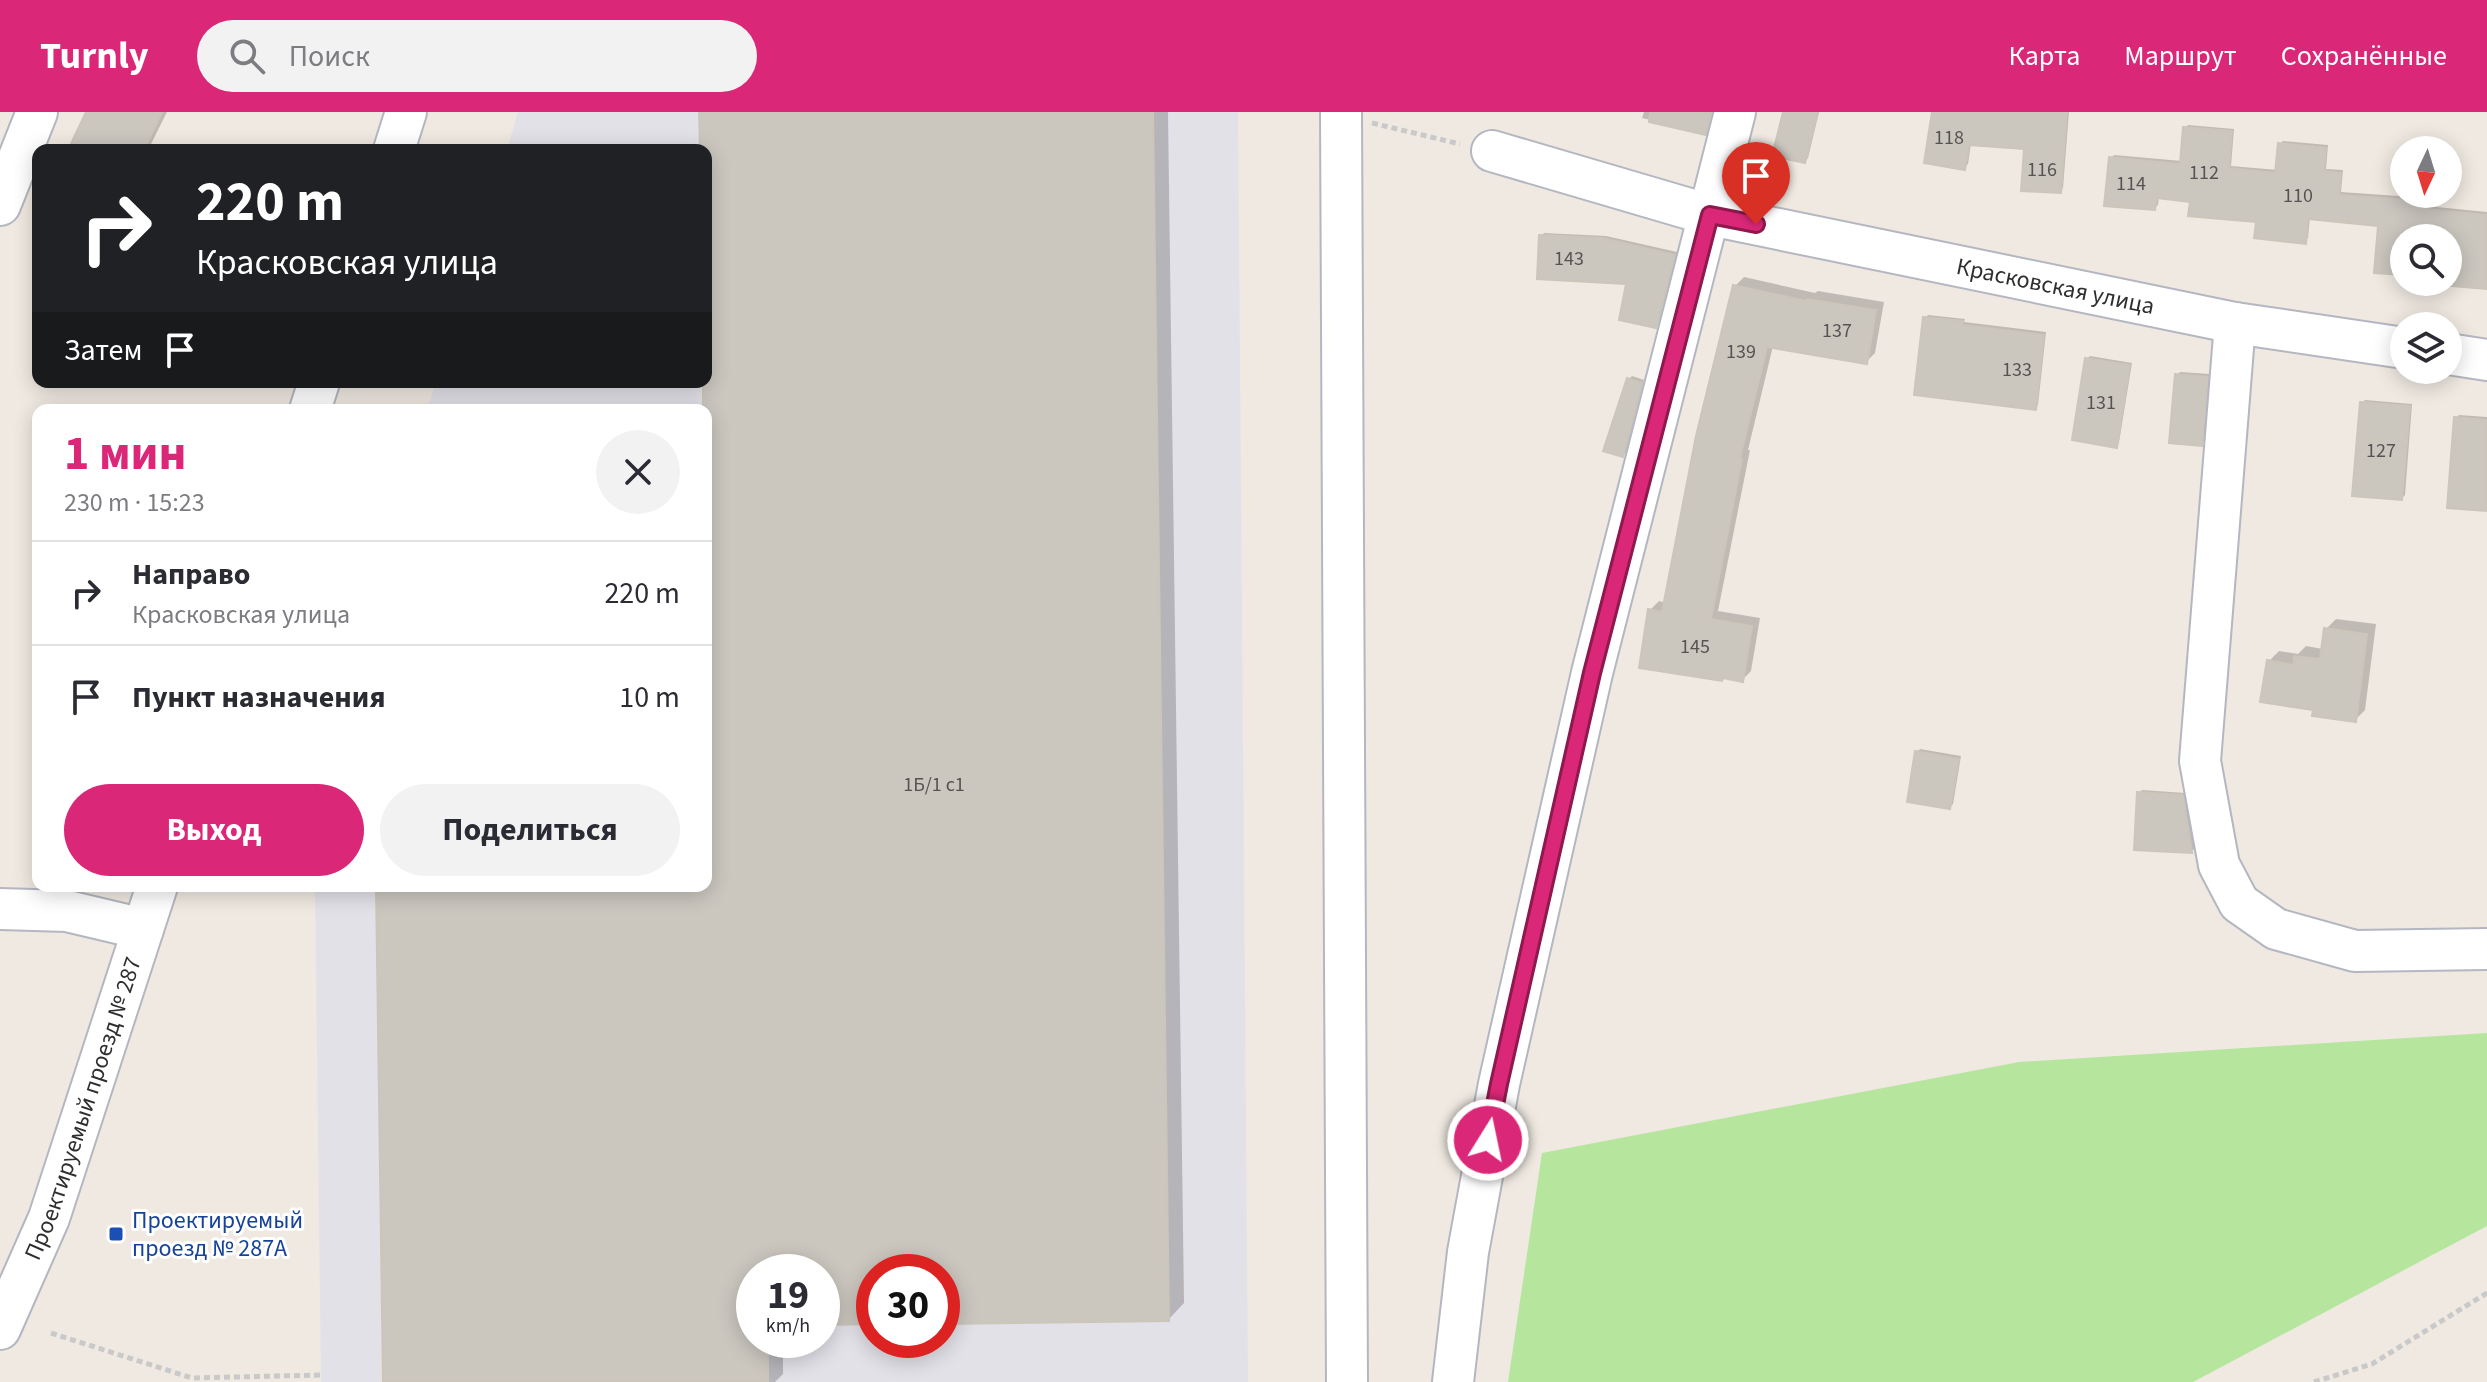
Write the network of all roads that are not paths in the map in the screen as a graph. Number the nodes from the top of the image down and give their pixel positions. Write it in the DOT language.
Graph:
graph roads {
  1 [pos="37,112"];
  2 [pos="406,112"];
  3 [pos="1735,112"];
  4 [pos="1354,117"];
  5 [pos="396,144"];
  6 [pos="1492,151"];
  7 [pos="0,205"];
  8 [pos="1710,215"];
  9 [pos="2235,323"];
  10 [pos="2390,346"];
  11 [pos="2462,356"];
  12 [pos="2487,360"];
  13 [pos="155,892"];
  14 [pos="0,909"];
  15 [pos="143,929"];
  16 [pos="2487,949"];
  17 [pos="0,1329"];
  18 [pos="1347,1382"];
  19 [pos="1453,1382"];
  1 -- 7 [label="street"];
  2 -- 5 [label="street"];
  3 -- 8 [label="street"];
  4 -- 18 [label="street"];
  6 -- 8 [label="street, Красковская улица"];
  8 -- 9 [label="street, Красковская улица"];
  8 -- 19 [label="street"];
  9 -- 10 [label="street, Красковская улица"];
  9 -- 16 [label="street"];
  11 -- 12 [label="street"];
  13 -- 15 [label="street, Проектируемый проезд № 287"];
  14 -- 15 [label="street"];
  15 -- 17 [label="street, Проектируемый проезд № 287"];
}
